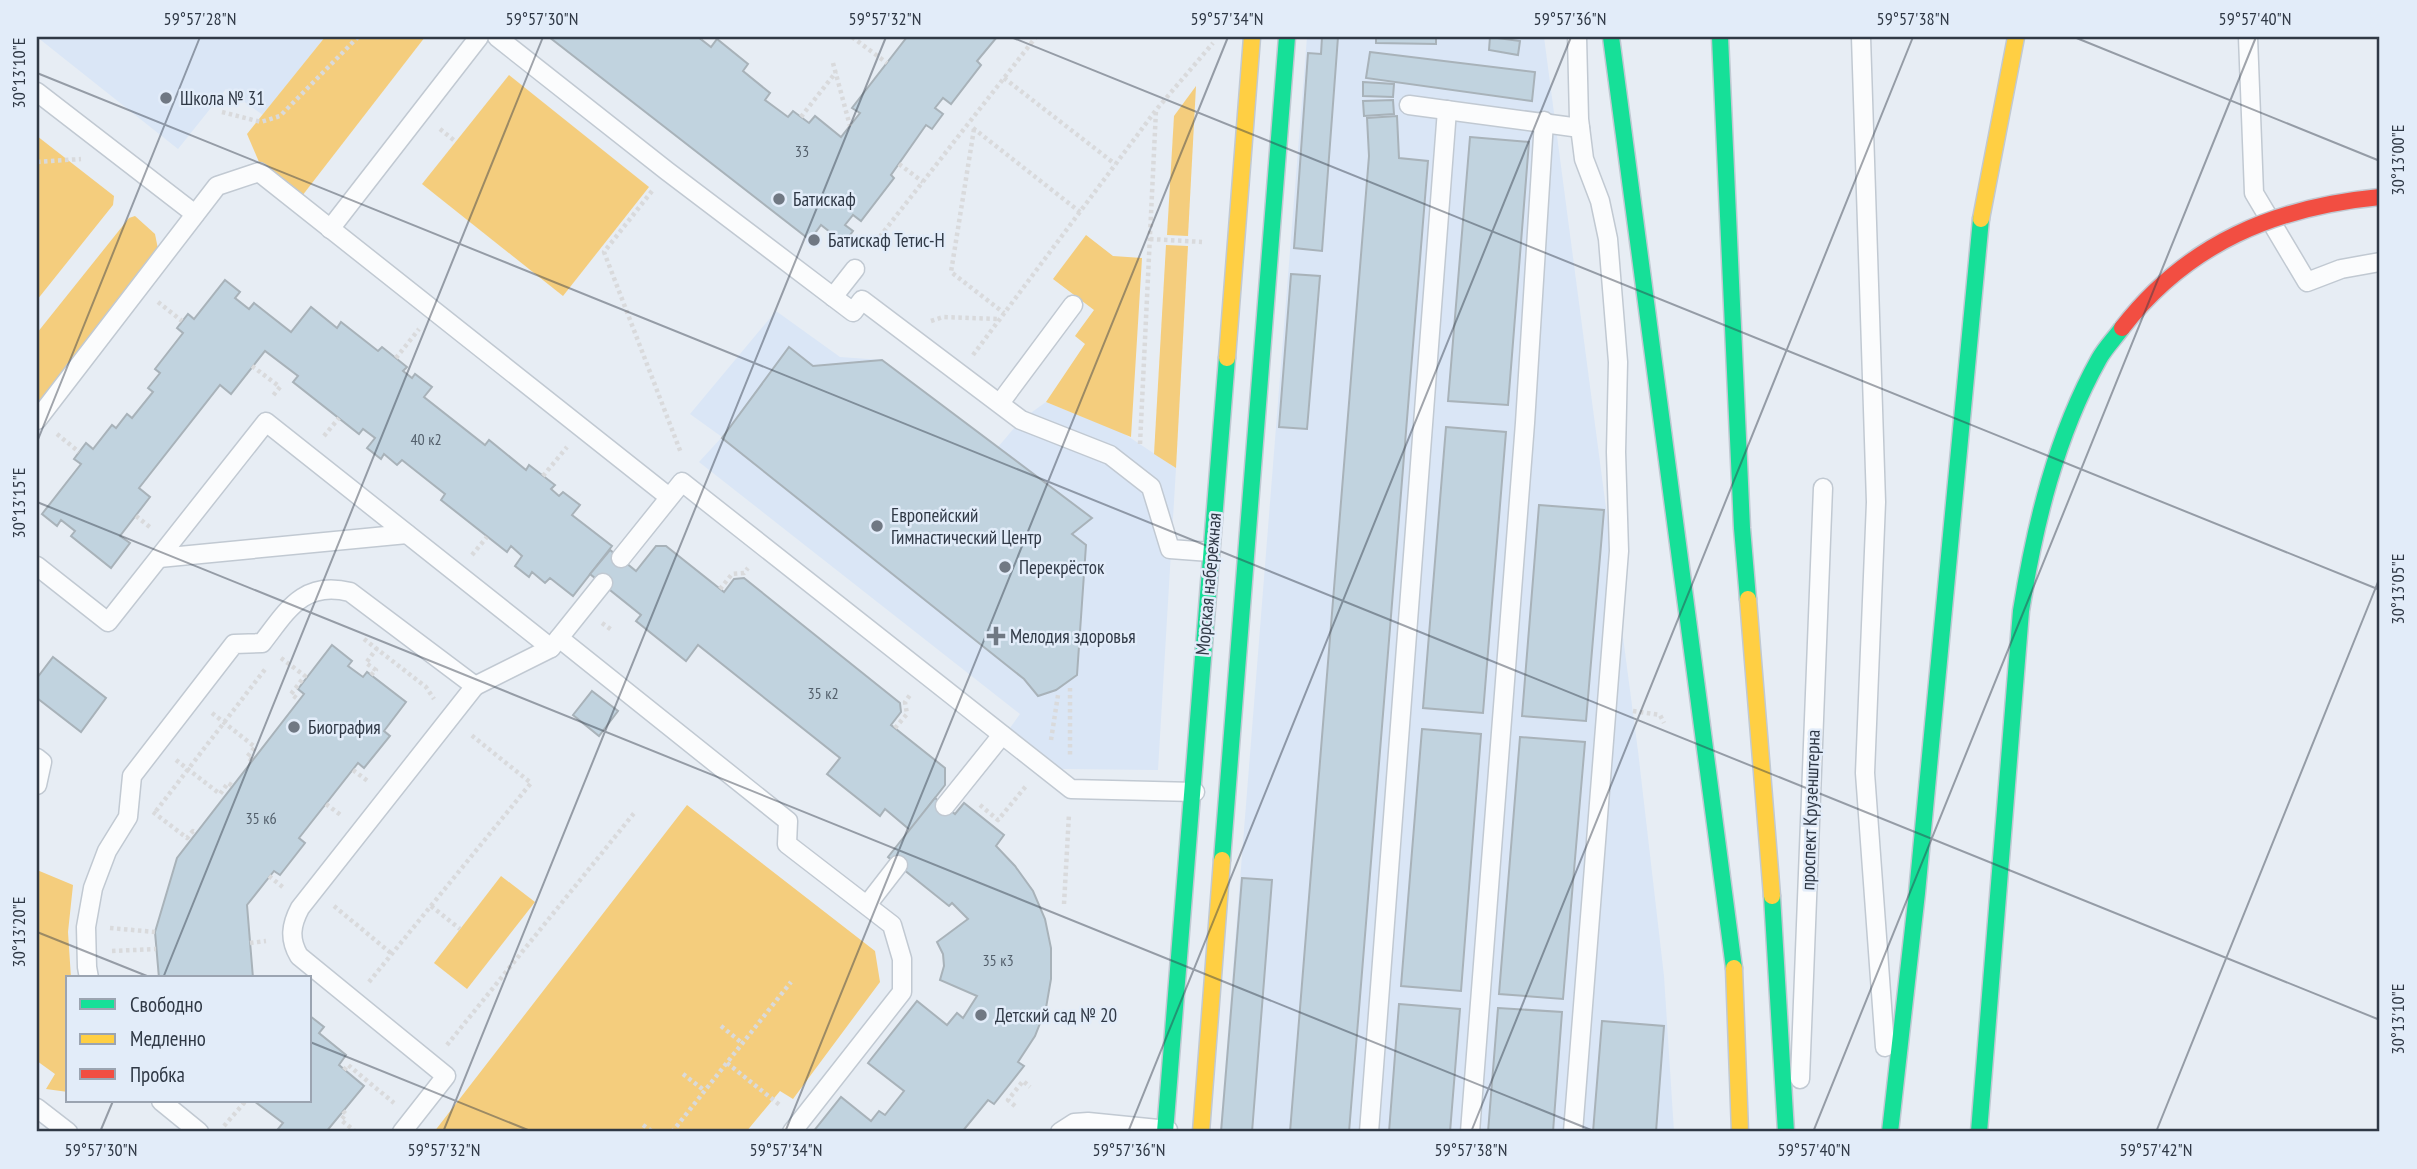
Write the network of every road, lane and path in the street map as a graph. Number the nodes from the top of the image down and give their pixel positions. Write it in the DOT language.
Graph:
graph roads {
  1 [pos="358,37"];
  2 [pos="479,37"];
  3 [pos="497,37"];
  4 [pos="852,37"];
  5 [pos="1036,37"];
  6 [pos="1219,37"];
  7 [pos="1252,37"];
  8 [pos="1287,37"];
  9 [pos="1577,37"];
  10 [pos="1611,37"];
  11 [pos="1861,37"];
  12 [pos="2016,37"];
  13 [pos="2248,37"];
  14 [pos="1720,44"];
  15 [pos="833,63"];
  16 [pos="887,63"];
  17 [pos="836,72"];
  18 [pos="1004,78"];
  19 [pos="37,92"];
  20 [pos="1409,105"];
  21 [pos="1156,110"];
  22 [pos="1447,110"];
  23 [pos="222,112"];
  24 [pos="801,117"];
  25 [pos="1544,121"];
  26 [pos="968,124"];
  27 [pos="850,125"];
  28 [pos="1580,128"];
  29 [pos="974,129"];
  30 [pos="899,164"];
  31 [pos="1115,164"];
  32 [pos="667,172"];
  33 [pos="923,182"];
  34 [pos="2380,197"];
  35 [pos="1080,212"];
  36 [pos="195,214"];
  37 [pos="330,229"];
  38 [pos="880,236"];
  39 [pos="1150,239"];
  40 [pos="1213,242"];
  41 [pos="2380,262"];
  42 [pos="855,269"];
  43 [pos="833,297"];
  44 [pos="1073,305"];
  45 [pos="433,310"];
  46 [pos="1004,313"];
  47 [pos="1000,319"];
  48 [pos="904,332"];
  49 [pos="396,358"];
  50 [pos="252,366"];
  51 [pos="959,373"];
  52 [pos="999,403"];
  53 [pos="265,406"];
  54 [pos="37,420"];
  55 [pos="582,428"];
  56 [pos="681,453"];
  57 [pos="543,476"];
  58 [pos="1138,476"];
  59 [pos="1823,488"];
  60 [pos="669,497"];
  61 [pos="407,534"];
  62 [pos="1210,552"];
  63 [pos="159,558"];
  64 [pos="621,558"];
  65 [pos="37,566"];
  66 [pos="744,573"];
  67 [pos="603,583"];
  68 [pos="720,589"];
  69 [pos="396,625"];
  70 [pos="357,634"];
  71 [pos="262,643"];
  72 [pos="555,643"];
  73 [pos="377,649"];
  74 [pos="277,654"];
  75 [pos="371,676"];
  76 [pos="475,686"];
  77 [pos="192,698"];
  78 [pos="299,700"];
  79 [pos="905,702"];
  80 [pos="1607,702"];
  81 [pos="443,713"];
  82 [pos="224,723"];
  83 [pos="1665,725"];
  84 [pos="895,728"];
  85 [pos="1002,735"];
  86 [pos="156,745"];
  87 [pos="37,758"];
  88 [pos="252,760"];
  89 [pos="188,769"];
  90 [pos="37,786"];
  91 [pos="233,786"];
  92 [pos="1190,792"];
  93 [pos="130,794"];
  94 [pos="1228,794"];
  95 [pos="979,805"];
  96 [pos="945,806"];
  97 [pos="635,812"];
  98 [pos="155,813"];
  99 [pos="1003,815"];
  100 [pos="149,820"];
  101 [pos="196,833"];
  102 [pos="898,866"];
  103 [pos="314,890"];
  104 [pos="867,905"];
  105 [pos="431,906"];
  106 [pos="109,916"];
  107 [pos="107,928"];
  108 [pos="460,929"];
  109 [pos="155,932"];
  110 [pos="156,949"];
  111 [pos="86,952"];
  112 [pos="107,952"];
  113 [pos="392,954"];
  114 [pos="89,976"];
  115 [pos="791,982"];
  116 [pos="354,1002"];
  117 [pos="721,1026"];
  118 [pos="742,1043"];
  119 [pos="727,1063"];
  120 [pos="431,1065"];
  121 [pos="344,1070"];
  122 [pos="683,1074"];
  123 [pos="1030,1087"];
  124 [pos="705,1091"];
  125 [pos="161,1102"];
  126 [pos="242,1102"];
  127 [pos="1016,1106"];
  128 [pos="37,1108"];
  129 [pos="343,1111"];
  130 [pos="407,1125"];
  131 [pos="643,1125"];
  132 [pos="796,1127"];
  133 [pos="1890,1130"];
  134 [pos="1165,1131"];
  135 [pos="68,1132"];
  136 [pos="199,1132"];
  137 [pos="218,1132"];
  138 [pos="356,1132"];
  139 [pos="653,1132"];
  140 [pos="672,1132"];
  141 [pos="1060,1132"];
  142 [pos="1201,1132"];
  143 [pos="1369,1132"];
  144 [pos="1470,1132"];
  145 [pos="1573,1132"];
  146 [pos="1740,1132"];
  147 [pos="1786,1132"];
  148 [pos="1798,1132"];
  149 [pos="1979,1132"];
  1 -- 23 [label="path"];
  2 -- 37 [label="lane"];
  3 -- 32 [label="lane"];
  4 -- 16 [label="path"];
  5 -- 18 [label="path"];
  6 -- 21 [label="path"];
  7 -- 62 [label="main road, Морская набережная"];
  8 -- 94 [label="main road, Морская набережная"];
  9 -- 28 [label="lane"];
  10 -- 146 [label="main road"];
  11 -- 133 [label="lane"];
  12 -- 133 [label="main road"];
  13 -- 41 [label="lane"];
  14 -- 147 [label="main road"];
  15 -- 17 [label="path"];
  17 -- 24 [label="path"];
  17 -- 27 [label="path"];
  18 -- 26 [label="path"];
  18 -- 31 [label="path"];
  19 -- 36 [label="lane"];
  20 -- 22 [label="lane"];
  21 -- 31 [label="path"];
  21 -- 39 [label="path"];
  22 -- 25 [label="lane"];
  22 -- 143 [label="lane"];
  25 -- 28 [label="lane"];
  25 -- 144 [label="lane"];
  26 -- 29 [label="path"];
  26 -- 33 [label="path"];
  28 -- 80 [label="lane"];
  29 -- 35 [label="path"];
  29 -- 46 [label="path"];
  30 -- 33 [label="path"];
  31 -- 35 [label="path"];
  32 -- 43 [label="lane"];
  32 -- 56 [label="path"];
  33 -- 38 [label="path"];
  34 -- 149 [label="main road, bridge"];
  35 -- 46 [label="path"];
  36 -- 37 [label="lane"];
  36 -- 54 [label="lane"];
  37 -- 45 [label="lane"];
  39 -- 40 [label="path"];
  39 -- 58 [label="path"];
  42 -- 43 [label="lane"];
  43 -- 48 [label="lane"];
  44 -- 52 [label="lane"];
  45 -- 49 [label="path"];
  45 -- 55 [label="lane"];
  46 -- 47 [label="path"];
  47 -- 48 [label="path"];
  47 -- 51 [label="path"];
  48 -- 51 [label="lane"];
  50 -- 53 [label="path"];
  51 -- 52 [label="lane"];
  52 -- 58 [label="lane"];
  55 -- 57 [label="path"];
  55 -- 60 [label="lane"];
  58 -- 62 [label="lane"];
  59 -- 148 [label="lane, проспект Крузенштерна"];
  60 -- 64 [label="lane"];
  60 -- 85 [label="lane"];
  61 -- 63 [label="lane"];
  61 -- 63 [label="lane"];
  61 -- 72 [label="lane"];
  62 -- 92 [label="main road, Морская набережная"];
  63 -- 65 [label="lane"];
  66 -- 68 [label="path"];
  67 -- 72 [label="lane"];
  69 -- 71 [label="lane"];
  69 -- 73 [label="path"];
  69 -- 76 [label="lane"];
  70 -- 73 [label="path"];
  71 -- 74 [label="path"];
  71 -- 77 [label="lane"];
  72 -- 76 [label="lane"];
  72 -- 104 [label="lane"];
  73 -- 75 [label="path"];
  73 -- 81 [label="path"];
  74 -- 78 [label="path"];
  74 -- 82 [label="path"];
  76 -- 81 [label="lane"];
  77 -- 82 [label="path"];
  77 -- 86 [label="lane"];
  79 -- 84 [label="path"];
  80 -- 83 [label="path"];
  80 -- 145 [label="lane"];
  81 -- 103 [label="lane"];
  81 -- 105 [label="path"];
  82 -- 88 [label="path"];
  82 -- 89 [label="path"];
  85 -- 92 [label="lane"];
  85 -- 96 [label="lane"];
  86 -- 89 [label="path"];
  86 -- 93 [label="lane"];
  87 -- 90 [label="lane"];
  89 -- 91 [label="path"];
  89 -- 98 [label="path"];
  92 -- 94 [label="lane"];
  92 -- 134 [label="main road, Морская набережная"];
  93 -- 98 [label="path"];
  93 -- 111 [label="lane"];
  94 -- 142 [label="main road, Морская набережная"];
  95 -- 99 [label="path"];
  97 -- 120 [label="path"];
  98 -- 100 [label="path"];
  98 -- 101 [label="path"];
  102 -- 104 [label="lane"];
  103 -- 113 [label="path"];
  103 -- 116 [label="lane"];
  104 -- 132 [label="lane"];
  105 -- 108 [label="path"];
  105 -- 113 [label="path"];
  106 -- 107 [label="path"];
  107 -- 109 [label="path"];
  107 -- 112 [label="path"];
  110 -- 112 [label="path"];
  111 -- 112 [label="path"];
  111 -- 114 [label="lane"];
  113 -- 116 [label="path"];
  115 -- 118 [label="path"];
  116 -- 120 [label="lane"];
  117 -- 118 [label="path"];
  118 -- 119 [label="path"];
  119 -- 124 [label="path"];
  119 -- 132 [label="path"];
  120 -- 130 [label="lane"];
  121 -- 130 [label="path"];
  122 -- 124 [label="path"];
  123 -- 127 [label="path"];
  124 -- 140 [label="path"];
  125 -- 136 [label="lane"];
  126 -- 137 [label="path"];
  128 -- 135 [label="lane"];
  129 -- 138 [label="path"];
  131 -- 139 [label="path"];
  134 -- 141 [label="lane"];
  134 -- 142 [label="lane"];
}
